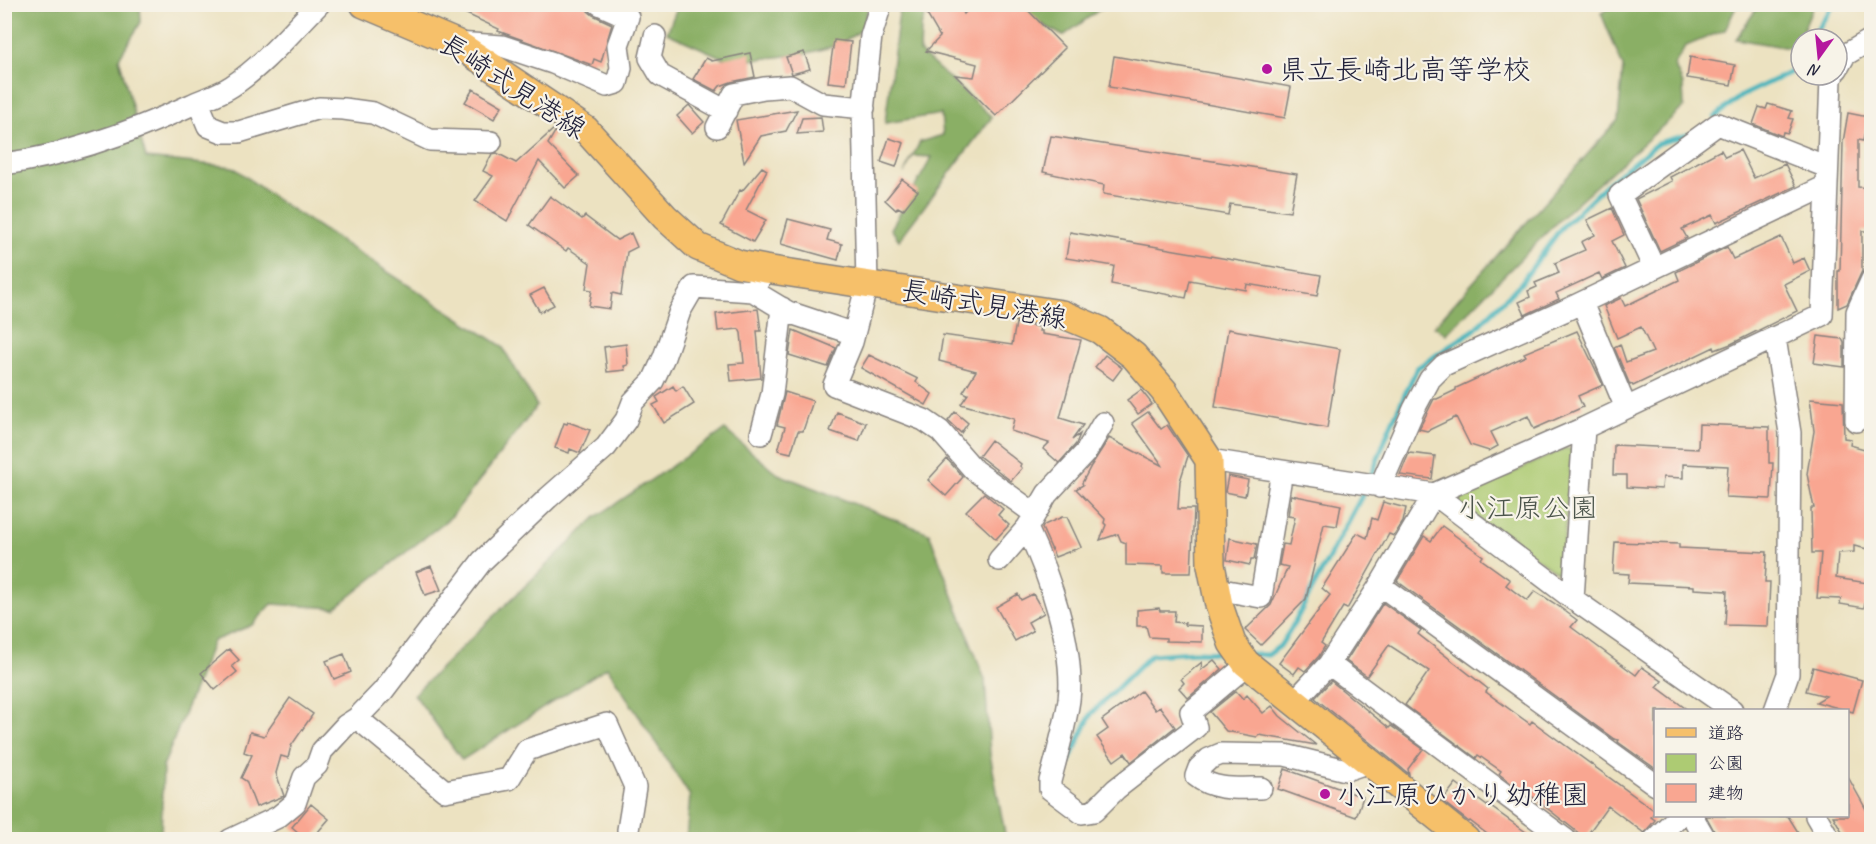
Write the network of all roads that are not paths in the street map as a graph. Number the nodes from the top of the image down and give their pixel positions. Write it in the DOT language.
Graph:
graph roads {
  1 [pos="319,4"];
  2 [pos="364,4"];
  3 [pos="599,4"];
  4 [pos="881,4"];
  5 [pos="655,36"];
  6 [pos="1872,39"];
  7 [pos="456,43"];
  8 [pos="1849,53"];
  9 [pos="1831,87"];
  10 [pos="198,102"];
  11 [pos="864,108"];
  12 [pos="491,142"];
  13 [pos="4,164"];
  14 [pos="1827,177"];
  15 [pos="1654,268"];
  16 [pos="1872,279"];
  17 [pos="759,280"];
  18 [pos="867,284"];
  19 [pos="1582,303"];
  20 [pos="782,308"];
  21 [pos="1822,315"];
  22 [pos="1864,316"];
  23 [pos="854,334"];
  24 [pos="1775,338"];
  25 [pos="1626,408"];
  26 [pos="1856,421"];
  27 [pos="1103,423"];
  28 [pos="1584,428"];
  29 [pos="761,434"];
  30 [pos="1209,460"];
  31 [pos="1282,471"];
  32 [pos="1380,487"];
  33 [pos="1434,494"];
  34 [pos="1031,521"];
  35 [pos="999,560"];
  36 [pos="1380,585"];
  37 [pos="1216,589"];
  38 [pos="1573,599"];
  39 [pos="1242,657"];
  40 [pos="1329,664"];
  41 [pos="1294,702"];
  42 [pos="1729,709"];
  43 [pos="1776,709"];
  44 [pos="357,718"];
  45 [pos="1369,762"];
  46 [pos="1654,784"];
  47 [pos="1261,788"];
  48 [pos="1677,817"];
  49 [pos="1693,817"];
  50 [pos="1817,817"];
  51 [pos="628,830"];
  52 [pos="230,840"];
  53 [pos="1466,840"];
  54 [pos="1566,840"];
  55 [pos="1654,840"];
  56 [pos="1706,840"];
  57 [pos="1830,840"];
  1 -- 10 [label="street"];
  2 -- 7 [label="main road, 長崎式見港線"];
  3 -- 7 [label="street"];
  4 -- 11 [label="street"];
  5 -- 11 [label="street"];
  6 -- 8 [label="street"];
  7 -- 17 [label="main road, 長崎式見港線"];
  9 -- 14 [label="street"];
  10 -- 12 [label="street"];
  10 -- 13 [label="street"];
  11 -- 18 [label="street"];
  14 -- 15 [label="street"];
  14 -- 15 [label="street"];
  14 -- 21 [label="street"];
  15 -- 19 [label="street"];
  16 -- 22 [label="street"];
  17 -- 18 [label="main road, 長崎式見港線"];
  17 -- 20 [label="street"];
  17 -- 44 [label="street"];
  18 -- 23 [label="street"];
  18 -- 30 [label="main road, 長崎式見港線"];
  19 -- 25 [label="street"];
  19 -- 32 [label="street"];
  20 -- 23 [label="street"];
  20 -- 29 [label="street"];
  21 -- 22 [label="street"];
  21 -- 24 [label="street"];
  22 -- 26 [label="street"];
  23 -- 34 [label="street"];
  24 -- 25 [label="street"];
  24 -- 43 [label="street"];
  25 -- 28 [label="street"];
  27 -- 34 [label="street"];
  28 -- 33 [label="street"];
  28 -- 38 [label="street"];
  30 -- 31 [label="street"];
  30 -- 37 [label="main road"];
  31 -- 32 [label="street"];
  31 -- 37 [label="street"];
  32 -- 33 [label="street"];
  33 -- 36 [label="street"];
  33 -- 38 [label="street"];
  34 -- 35 [label="street"];
  34 -- 39 [label="street"];
  36 -- 40 [label="street"];
  36 -- 46 [label="street"];
  37 -- 39 [label="main road"];
  38 -- 42 [label="street"];
  39 -- 41 [label="main road"];
  40 -- 41 [label="street"];
  40 -- 54 [label="street"];
  41 -- 45 [label="main road"];
  44 -- 51 [label="street"];
  44 -- 52 [label="street"];
  45 -- 47 [label="street"];
  45 -- 53 [label="main road"];
  48 -- 55 [label="street"];
  49 -- 56 [label="street"];
  50 -- 57 [label="street"];
}
